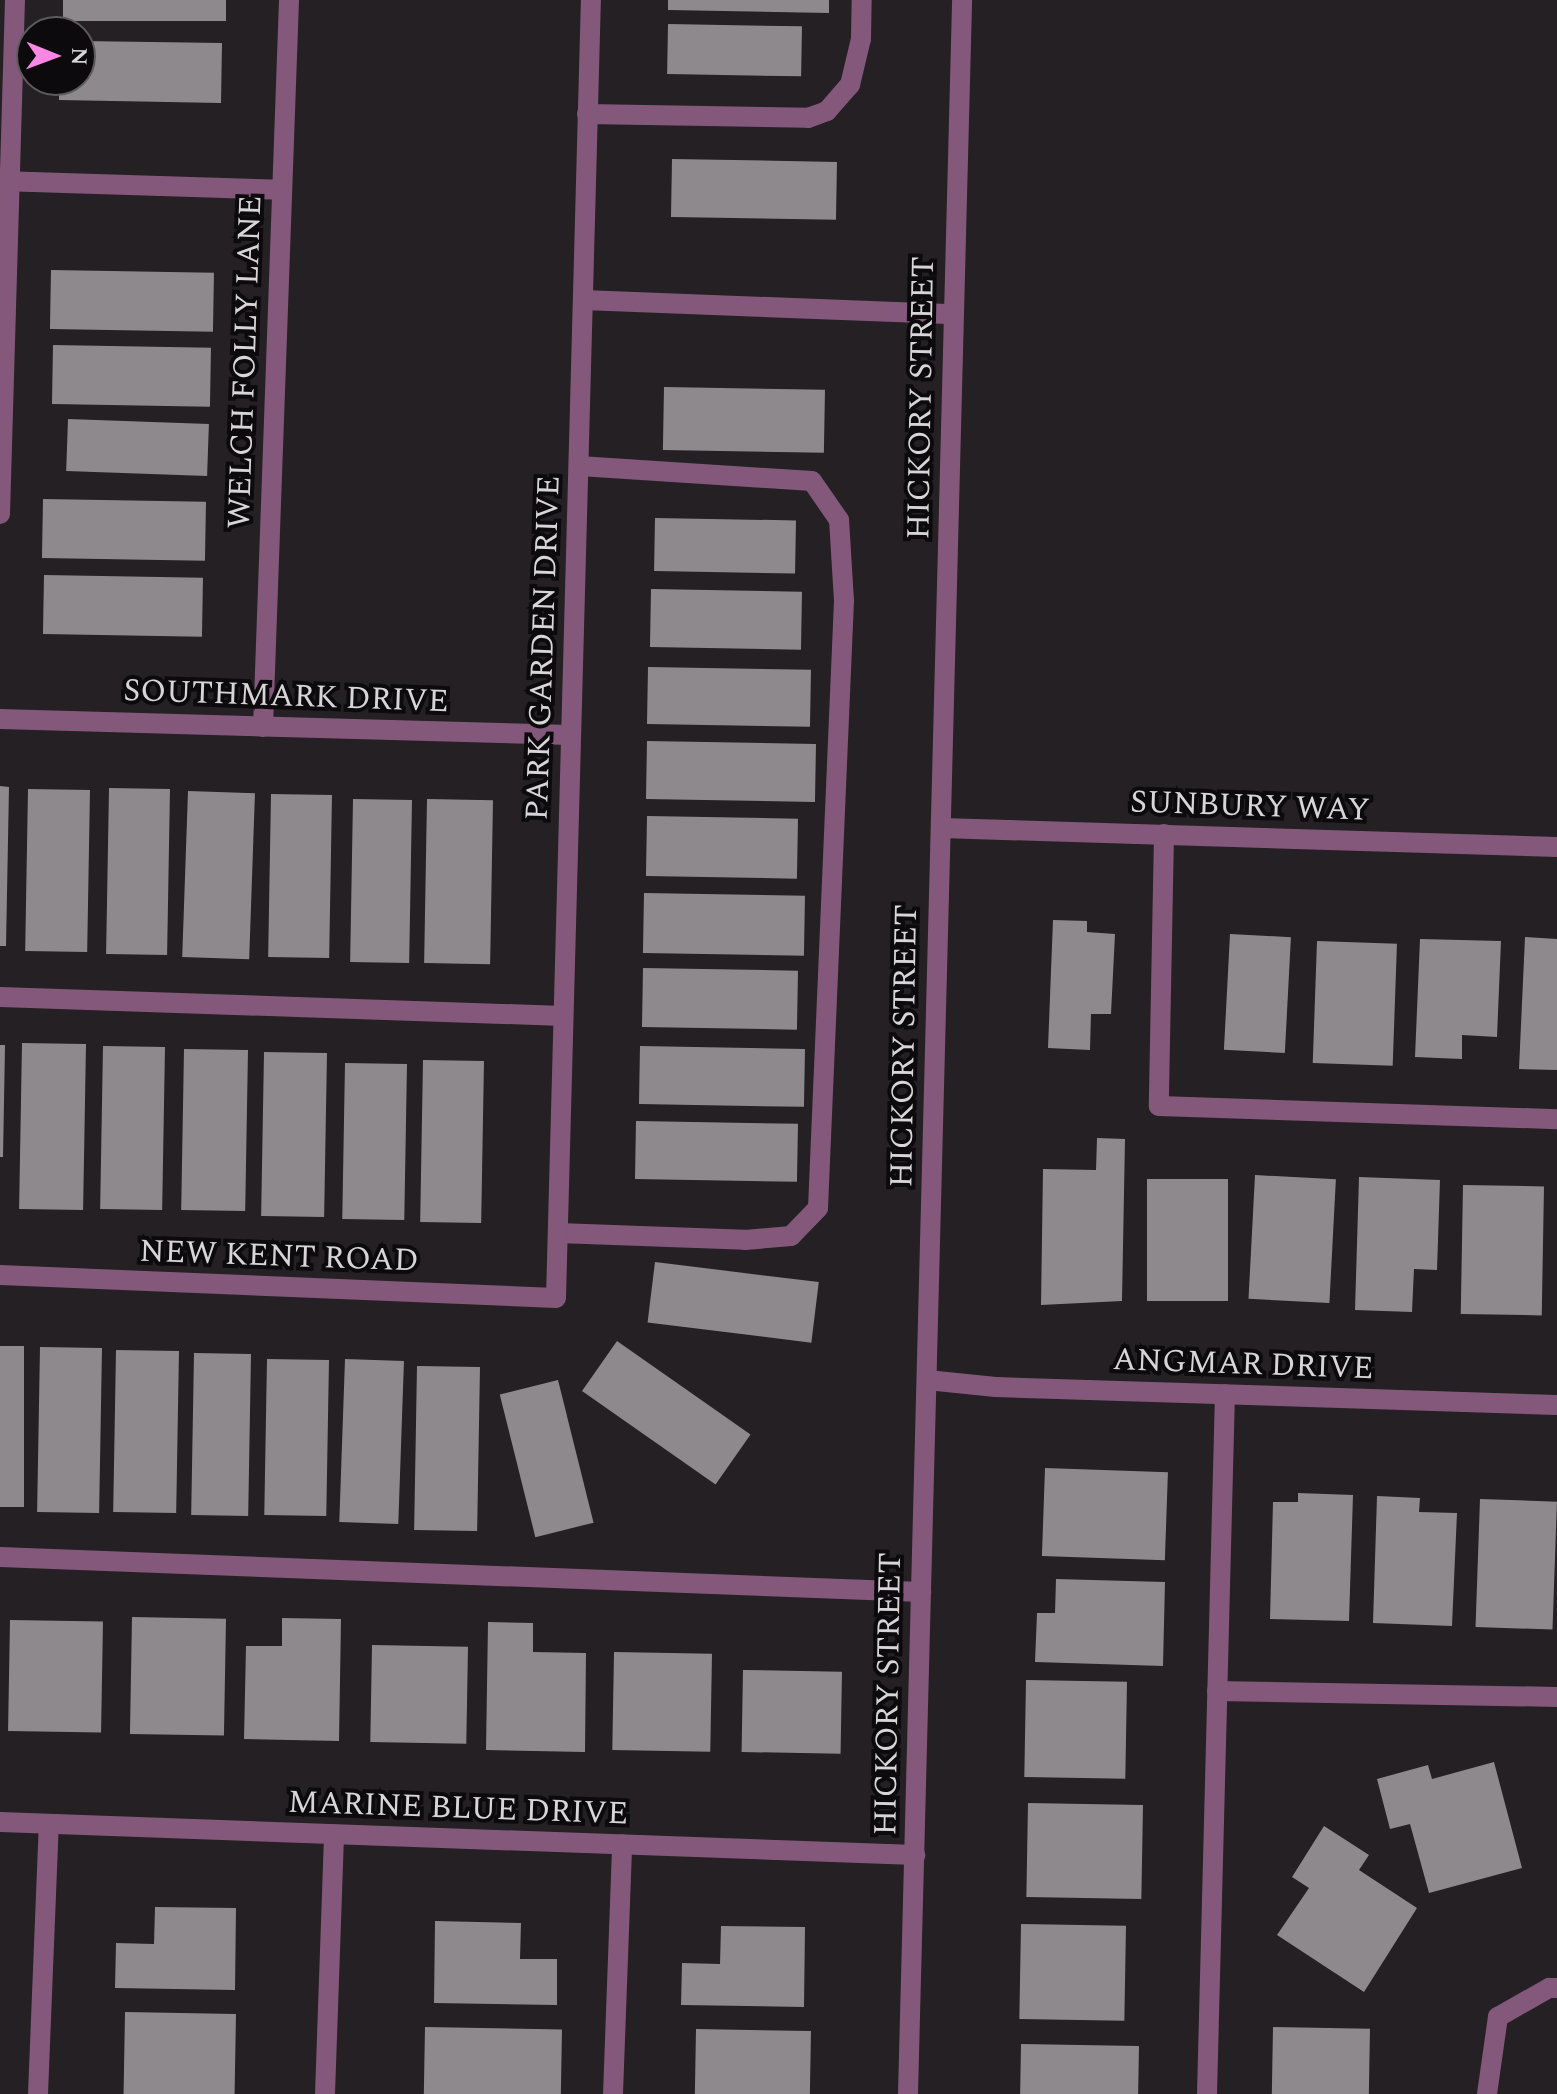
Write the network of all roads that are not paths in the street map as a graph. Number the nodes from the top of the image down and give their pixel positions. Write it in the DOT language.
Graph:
graph roads {
  1 [pos="15,0"];
  2 [pos="289,0"];
  3 [pos="591,0"];
  4 [pos="862,0"];
  5 [pos="962,0"];
  6 [pos="587,114"];
  7 [pos="5,182"];
  8 [pos="282,190"];
  9 [pos="583,300"];
  10 [pos="954,314"];
  11 [pos="1,441"];
  12 [pos="579,466"];
  13 [pos="0,514"];
  14 [pos="0,719"];
  15 [pos="263,727"];
  16 [pos="571,735"];
  17 [pos="941,828"];
  18 [pos="1164,834"];
  19 [pos="1557,847"];
  20 [pos="0,997"];
  21 [pos="563,1016"];
  22 [pos="1557,1119"];
  23 [pos="558,1233"];
  24 [pos="0,1275"];
  25 [pos="556,1298"];
  26 [pos="927,1380"];
  27 [pos="1225,1394"];
  28 [pos="1557,1405"];
  29 [pos="0,1557"];
  30 [pos="921,1592"];
  31 [pos="1217,1691"];
  32 [pos="1557,1697"];
  33 [pos="0,1822"];
  34 [pos="49,1824"];
  35 [pos="334,1834"];
  36 [pos="622,1844"];
  37 [pos="915,1855"];
  38 [pos="1557,1988"];
  39 [pos="38,2094"];
  40 [pos="325,2094"];
  41 [pos="613,2094"];
  42 [pos="908,2094"];
  43 [pos="1207,2094"];
  44 [pos="1487,2094"];
  1 -- 7 [label="street"];
  2 -- 8 [label="street, WELCH FOLLY LANE"];
  3 -- 6 [label="street, PARK GARDEN DRIVE"];
  4 -- 6 [label="street"];
  5 -- 10 [label="street, HICKORY STREET"];
  6 -- 9 [label="street, PARK GARDEN DRIVE"];
  7 -- 8 [label="street"];
  7 -- 11 [label="street"];
  8 -- 15 [label="street, WELCH FOLLY LANE"];
  9 -- 10 [label="street"];
  9 -- 12 [label="street, PARK GARDEN DRIVE"];
  10 -- 17 [label="street, HICKORY STREET"];
  11 -- 13 [label="street"];
  12 -- 16 [label="street, PARK GARDEN DRIVE"];
  12 -- 23 [label="street"];
  14 -- 15 [label="street, SOUTHMARK DRIVE"];
  15 -- 16 [label="street, SOUTHMARK DRIVE"];
  16 -- 21 [label="street, PARK GARDEN DRIVE"];
  17 -- 18 [label="street, SUNBURY WAY"];
  17 -- 26 [label="street, HICKORY STREET"];
  18 -- 19 [label="street, SUNBURY WAY"];
  18 -- 22 [label="street"];
  20 -- 21 [label="street"];
  21 -- 23 [label="street, PARK GARDEN DRIVE"];
  23 -- 25 [label="street, PARK GARDEN DRIVE"];
  24 -- 25 [label="street, NEW KENT ROAD"];
  26 -- 27 [label="street, ANGMAR DRIVE"];
  26 -- 30 [label="street, HICKORY STREET"];
  27 -- 28 [label="street, ANGMAR DRIVE"];
  27 -- 31 [label="street"];
  29 -- 30 [label="street"];
  30 -- 37 [label="street, HICKORY STREET"];
  31 -- 32 [label="street"];
  31 -- 43 [label="street"];
  33 -- 34 [label="street, MARINE BLUE DRIVE"];
  34 -- 35 [label="street, MARINE BLUE DRIVE"];
  34 -- 39 [label="street"];
  35 -- 36 [label="street, MARINE BLUE DRIVE"];
  35 -- 40 [label="street"];
  36 -- 37 [label="street, MARINE BLUE DRIVE"];
  36 -- 41 [label="street"];
  37 -- 42 [label="street, HICKORY STREET"];
  38 -- 44 [label="street"];
}
